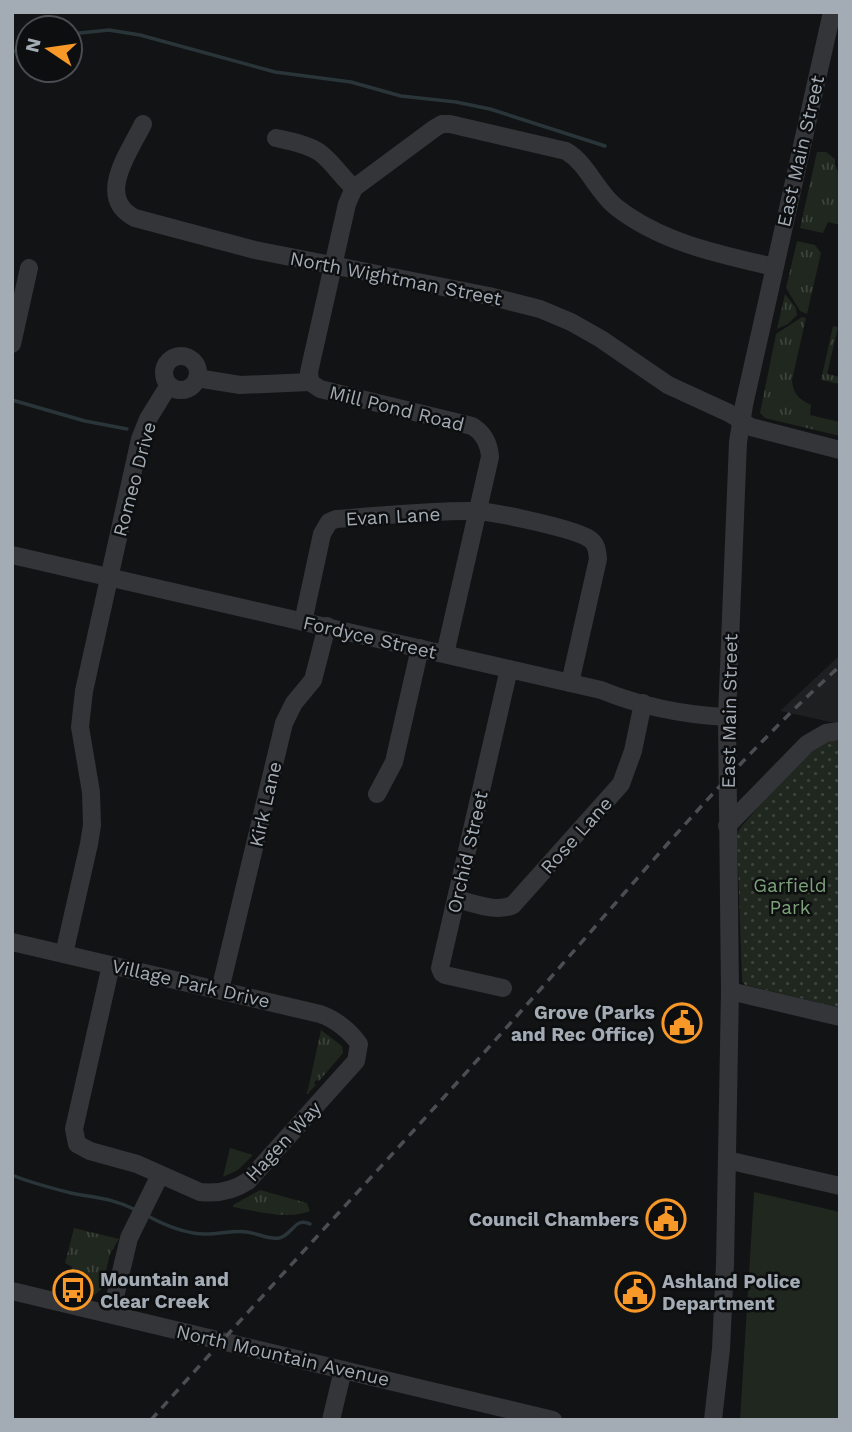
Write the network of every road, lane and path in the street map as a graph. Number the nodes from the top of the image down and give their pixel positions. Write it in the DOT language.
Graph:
graph roads {
  1 [pos="832,12"];
  2 [pos="143,124"];
  3 [pos="276,138"];
  4 [pos="354,188"];
  5 [pos="334,265"];
  6 [pos="774,267"];
  7 [pos="29,268"];
  8 [pos="12,344"];
  9 [pos="197,379"];
  10 [pos="310,382"];
  11 [pos="169,385"];
  12 [pos="741,419"];
  13 [pos="840,450"];
  14 [pos="478,511"];
  15 [pos="12,555"];
  16 [pos="110,579"];
  17 [pos="303,622"];
  18 [pos="327,626"];
  19 [pos="420,648"];
  20 [pos="445,654"];
  21 [pos="509,669"];
  22 [pos="570,683"];
  23 [pos="643,703"];
  24 [pos="727,717"];
  25 [pos="840,731"];
  26 [pos="377,794"];
  27 [pos="727,826"];
  28 [pos="456,899"];
  29 [pos="12,942"];
  30 [pos="64,954"];
  31 [pos="111,965"];
  32 [pos="503,988"];
  33 [pos="220,990"];
  34 [pos="730,991"];
  35 [pos="840,1017"];
  36 [pos="359,1045"];
  37 [pos="727,1160"];
  38 [pos="160,1175"];
  39 [pos="840,1186"];
  40 [pos="12,1291"];
  41 [pos="111,1314"];
  42 [pos="343,1370"];
  43 [pos="331,1420"];
  44 [pos="553,1420"];
  45 [pos="713,1420"];
  1 -- 6 [label="street, East Main Street"];
  2 -- 5 [label="street, North Wightman Street"];
  3 -- 4 [label="street"];
  4 -- 5 [label="street, Mill Pond Road"];
  4 -- 6 [label="street"];
  5 -- 10 [label="street, Mill Pond Road"];
  5 -- 12 [label="street, North Wightman Street"];
  6 -- 12 [label="street, East Main Street"];
  7 -- 8 [label="street"];
  9 -- 10 [label="street"];
  9 -- 11 [label="street"];
  9 -- 11 [label="street, Romeo Drive"];
  10 -- 14 [label="street, Mill Pond Road"];
  11 -- 16 [label="street, Romeo Drive"];
  12 -- 13 [label="street, North Wightman Street"];
  12 -- 24 [label="street, East Main Street"];
  14 -- 17 [label="street, Evan Lane"];
  14 -- 20 [label="street, Mill Pond Road"];
  14 -- 22 [label="street"];
  15 -- 16 [label="street, Fordyce Street"];
  16 -- 17 [label="street, Fordyce Street"];
  16 -- 30 [label="street, Romeo Drive"];
  17 -- 18 [label="street, Fordyce Street"];
  18 -- 19 [label="street, Fordyce Street"];
  18 -- 33 [label="street, Kirk Lane"];
  19 -- 20 [label="street, Fordyce Street"];
  19 -- 26 [label="street"];
  20 -- 21 [label="street, Fordyce Street"];
  21 -- 22 [label="street, Fordyce Street"];
  21 -- 28 [label="street, Orchid Street"];
  22 -- 23 [label="street, Fordyce Street"];
  23 -- 24 [label="street, Fordyce Street"];
  23 -- 28 [label="street, Rose Lane"];
  24 -- 27 [label="street, East Main Street"];
  25 -- 27 [label="street"];
  27 -- 34 [label="street, East Main Street"];
  28 -- 32 [label="street, Orchid Street"];
  29 -- 30 [label="street, Village Park Drive"];
  30 -- 31 [label="street, Village Park Drive"];
  31 -- 33 [label="street, Village Park Drive"];
  31 -- 38 [label="street, Hagen Way"];
  33 -- 36 [label="street, Village Park Drive"];
  34 -- 35 [label="street"];
  34 -- 37 [label="street, East Main Street"];
  36 -- 38 [label="street, Hagen Way"];
  37 -- 39 [label="street"];
  37 -- 45 [label="street, East Main Street"];
  38 -- 41 [label="street"];
  40 -- 41 [label="street, North Mountain Avenue"];
  41 -- 42 [label="street, North Mountain Avenue"];
  42 -- 43 [label="street"];
  42 -- 44 [label="street, North Mountain Avenue"];
}
